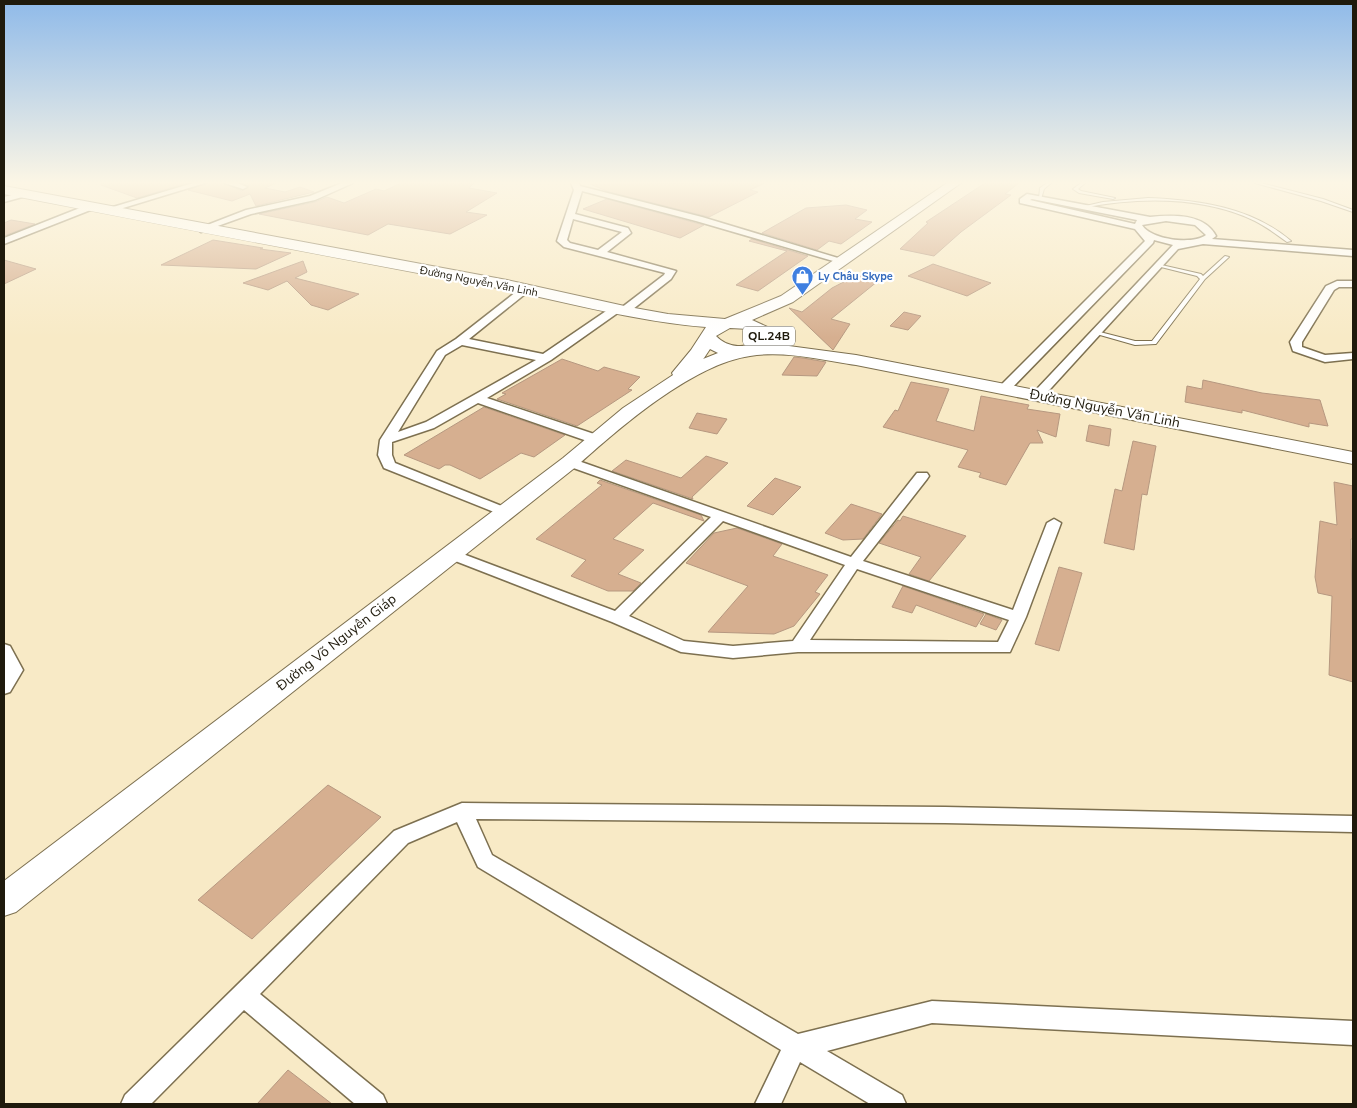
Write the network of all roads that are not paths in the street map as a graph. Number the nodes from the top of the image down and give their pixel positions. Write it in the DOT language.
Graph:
graph roads {
  1 [pos="20,235"];
  2 [pos="227,235"];
  3 [pos="564,235"];
  4 [pos="626,235"];
  5 [pos="754,235"];
  6 [pos="881,235"];
  7 [pos="1145,235"];
  8 [pos="1152,235"];
  9 [pos="1210,235"];
  10 [pos="1231,235"];
  11 [pos="1279,235"];
  12 [pos="4,241"];
  13 [pos="1289,241"];
  14 [pos="1201,242"];
  15 [pos="1187,243"];
  16 [pos="1353,244"];
  17 [pos="600,253"];
  18 [pos="1353,253"];
  19 [pos="1227,256"];
  20 [pos="843,261"];
  21 [pos="1159,265"];
  22 [pos="1203,278"];
  23 [pos="1353,284"];
  24 [pos="525,290"];
  25 [pos="787,299"];
  26 [pos="623,311"];
  27 [pos="727,324"];
  28 [pos="1082,329"];
  29 [pos="768,334"];
  30 [pos="708,338"];
  31 [pos="460,341"];
  32 [pos="749,350"];
  33 [pos="1353,356"];
  34 [pos="545,358"];
  35 [pos="856,360"];
  36 [pos="669,386"];
  37 [pos="1005,388"];
  38 [pos="1038,395"];
  39 [pos="479,399"];
  40 [pos="595,439"];
  41 [pos="386,440"];
  42 [pos="1353,458"];
  43 [pos="570,462"];
  44 [pos="922,476"];
  45 [pos="504,512"];
  46 [pos="721,515"];
  47 [pos="1054,523"];
  48 [pos="450,554"];
  49 [pos="854,563"];
  50 [pos="1018,617"];
  51 [pos="618,618"];
  52 [pos="798,646"];
  53 [pos="4,650"];
  54 [pos="4,688"];
  55 [pos="462,811"];
  56 [pos="1353,824"];
  57 [pos="4,901"];
  58 [pos="244,996"];
  59 [pos="1353,1033"];
  60 [pos="795,1047"];
  61 [pos="134,1104"];
  62 [pos="374,1104"];
  63 [pos="768,1104"];
  64 [pos="893,1104"];
  1 -- 12 [label="street"];
  2 -- 24 [label="main road, Đường Nguyễn Văn Linh / QL.24B"];
  3 -- 17 [label="street"];
  4 -- 17 [label="street"];
  5 -- 20 [label="street"];
  6 -- 20 [label="main road"];
  7 -- 28 [label="street"];
  8 -- 15 [label="street"];
  9 -- 14 [label="street"];
  10 -- 13 [label="street"];
  11 -- 13 [label="lane"];
  13 -- 16 [label="street"];
  14 -- 15 [label="street"];
  14 -- 18 [label="street"];
  15 -- 21 [label="street"];
  17 -- 26 [label="street"];
  19 -- 22 [label="lane"];
  20 -- 25 [label="main road"];
  21 -- 22 [label="lane"];
  21 -- 28 [label="street"];
  22 -- 28 [label="lane"];
  23 -- 33 [label="street"];
  24 -- 26 [label="main road, Đường Nguyễn Văn Linh / QL.24B"];
  24 -- 31 [label="street"];
  25 -- 27 [label="main road"];
  25 -- 29 [label="main road"];
  26 -- 27 [label="main road, Đường Nguyễn Văn Linh / QL.24B"];
  26 -- 30 [label="main road, Đường Nguyễn Văn Linh / QL.24B"];
  26 -- 34 [label="street"];
  27 -- 29 [label="main road, QL.24B"];
  27 -- 30 [label="main road, QL.24B"];
  28 -- 37 [label="street"];
  28 -- 38 [label="street"];
  29 -- 32 [label="main road, QL.24B"];
  29 -- 35 [label="main road, Đường Nguyễn Văn Linh"];
  30 -- 32 [label="main road, QL.24B"];
  30 -- 36 [label="main road, Đường Võ Nguyên Giáp"];
  31 -- 34 [label="street"];
  31 -- 41 [label="street"];
  32 -- 35 [label="main road, Đường Nguyễn Văn Linh"];
  32 -- 36 [label="main road, Đường Võ Nguyên Giáp"];
  34 -- 39 [label="street"];
  35 -- 37 [label="main road, Đường Nguyễn Văn Linh"];
  36 -- 40 [label="main road, Đường Võ Nguyên Giáp"];
  37 -- 38 [label="main road, Đường Nguyễn Văn Linh"];
  38 -- 42 [label="main road, Đường Nguyễn Văn Linh"];
  39 -- 40 [label="street"];
  39 -- 41 [label="street"];
  40 -- 43 [label="main road, Đường Võ Nguyên Giáp"];
  41 -- 45 [label="street"];
  43 -- 45 [label="main road, Đường Võ Nguyên Giáp"];
  43 -- 46 [label="street"];
  44 -- 49 [label="street"];
  45 -- 48 [label="main road, Đường Võ Nguyên Giáp"];
  46 -- 49 [label="street"];
  46 -- 51 [label="street"];
  47 -- 50 [label="street"];
  48 -- 51 [label="street"];
  48 -- 57 [label="main road, Đường Võ Nguyên Giáp"];
  49 -- 50 [label="street"];
  49 -- 52 [label="street"];
  50 -- 52 [label="street"];
  51 -- 52 [label="street"];
  53 -- 54 [label="street"];
  55 -- 56 [label="street"];
  55 -- 58 [label="street"];
  55 -- 60 [label="street"];
  58 -- 61 [label="street"];
  58 -- 62 [label="street"];
  59 -- 60 [label="street"];
  60 -- 63 [label="street"];
  60 -- 64 [label="street"];
}
